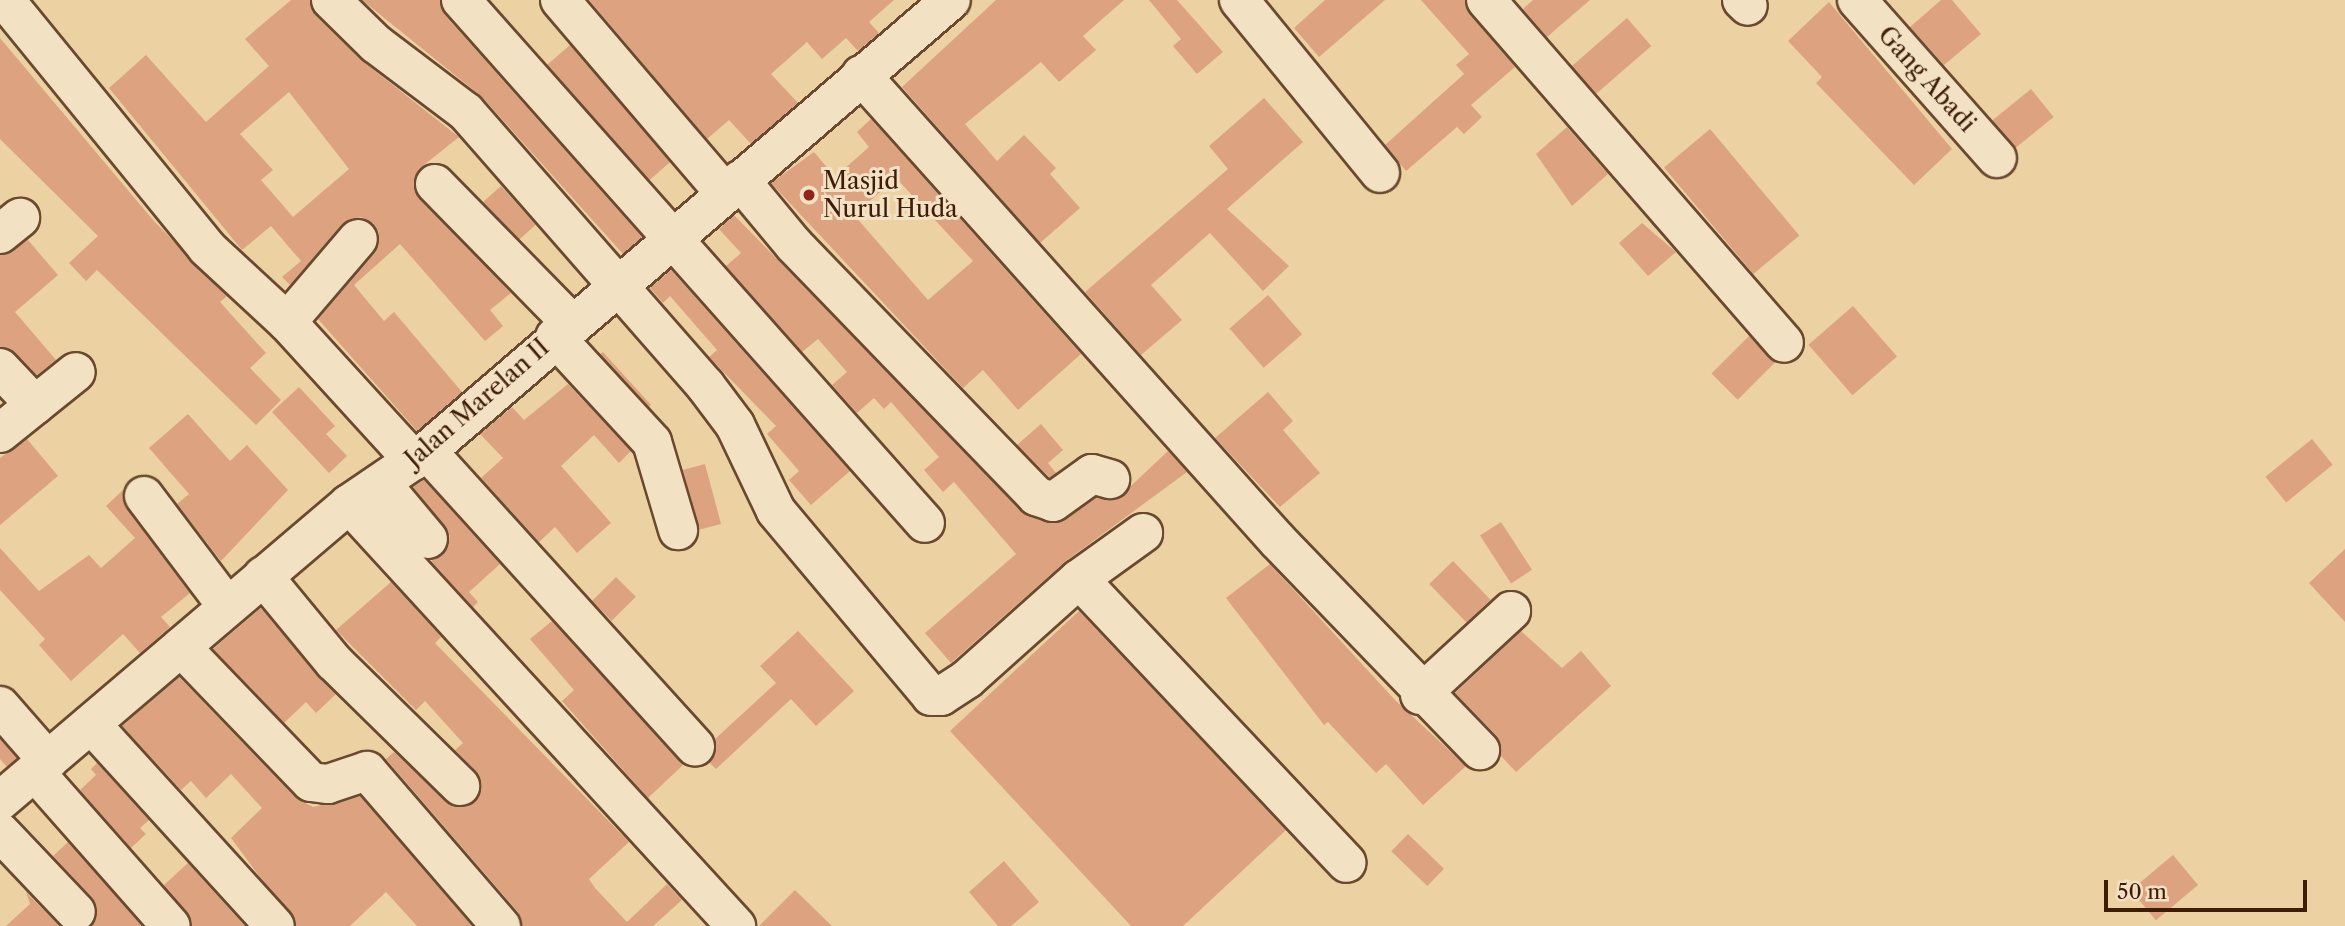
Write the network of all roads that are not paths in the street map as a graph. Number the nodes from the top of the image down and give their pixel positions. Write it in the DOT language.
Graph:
graph roads {
  1 [pos="5,0"];
  2 [pos="331,0"];
  3 [pos="461,0"];
  4 [pos="560,0"];
  5 [pos="1239,0"];
  6 [pos="1486,0"];
  7 [pos="1857,0"];
  8 [pos="930,6"];
  9 [pos="861,75"];
  10 [pos="1997,158"];
  11 [pos="1380,173"];
  12 [pos="436,184"];
  13 [pos="732,186"];
  14 [pos="358,239"];
  15 [pos="670,240"];
  16 [pos="617,285"];
  17 [pos="287,322"];
  18 [pos="563,330"];
  19 [pos="1784,343"];
  20 [pos="0,368"];
  21 [pos="76,372"];
  22 [pos="35,405"];
  23 [pos="0,433"];
  24 [pos="421,456"];
  25 [pos="1110,479"];
  26 [pos="381,483"];
  27 [pos="144,496"];
  28 [pos="349,504"];
  29 [pos="925,523"];
  30 [pos="678,530"];
  31 [pos="1143,533"];
  32 [pos="428,539"];
  33 [pos="263,576"];
  34 [pos="1079,579"];
  35 [pos="227,606"];
  36 [pos="1511,611"];
  37 [pos="181,647"];
  38 [pos="1420,695"];
  39 [pos="0,706"];
  40 [pos="91,724"];
  41 [pos="695,747"];
  42 [pos="1480,750"];
  43 [pos="41,766"];
  44 [pos="460,786"];
  45 [pos="0,801"];
  46 [pos="0,832"];
  47 [pos="1347,863"];
  48 [pos="76,912"];
  49 [pos="170,926"];
  50 [pos="275,926"];
  51 [pos="501,926"];
  52 [pos="736,926"];
  1 -- 17 [label="street"];
  2 -- 16 [label="street"];
  3 -- 15 [label="street"];
  4 -- 13 [label="street"];
  5 -- 11 [label="street"];
  6 -- 19 [label="street"];
  7 -- 10 [label="street, Gang Abadi"];
  8 -- 9 [label="street, Jalan Marelan II"];
  9 -- 13 [label="street, Jalan Marelan II"];
  9 -- 38 [label="street"];
  12 -- 18 [label="street"];
  13 -- 15 [label="street, Jalan Marelan II"];
  13 -- 25 [label="street"];
  14 -- 17 [label="street"];
  15 -- 16 [label="street, Jalan Marelan II"];
  15 -- 29 [label="street"];
  16 -- 18 [label="street, Jalan Marelan II"];
  16 -- 34 [label="street"];
  17 -- 24 [label="street"];
  18 -- 24 [label="street, Jalan Marelan II"];
  18 -- 30 [label="street"];
  20 -- 22 [label="street"];
  21 -- 22 [label="street"];
  22 -- 23 [label="street"];
  24 -- 26 [label="street, Jalan Marelan II"];
  24 -- 41 [label="street"];
  26 -- 28 [label="street, Jalan Marelan II"];
  26 -- 32 [label="street"];
  27 -- 35 [label="street"];
  28 -- 33 [label="street, Jalan Marelan II"];
  28 -- 52 [label="street"];
  31 -- 34 [label="street"];
  33 -- 35 [label="street, Jalan Marelan II"];
  33 -- 44 [label="street"];
  34 -- 47 [label="street"];
  35 -- 37 [label="street, Jalan Marelan II"];
  36 -- 38 [label="street"];
  37 -- 40 [label="street, Jalan Marelan II"];
  37 -- 51 [label="street"];
  38 -- 42 [label="street"];
  39 -- 43 [label="street"];
  40 -- 43 [label="street, Jalan Marelan II"];
  40 -- 50 [label="street"];
  43 -- 45 [label="street, Jalan Marelan II"];
  43 -- 49 [label="street"];
  46 -- 48 [label="street"];
}
